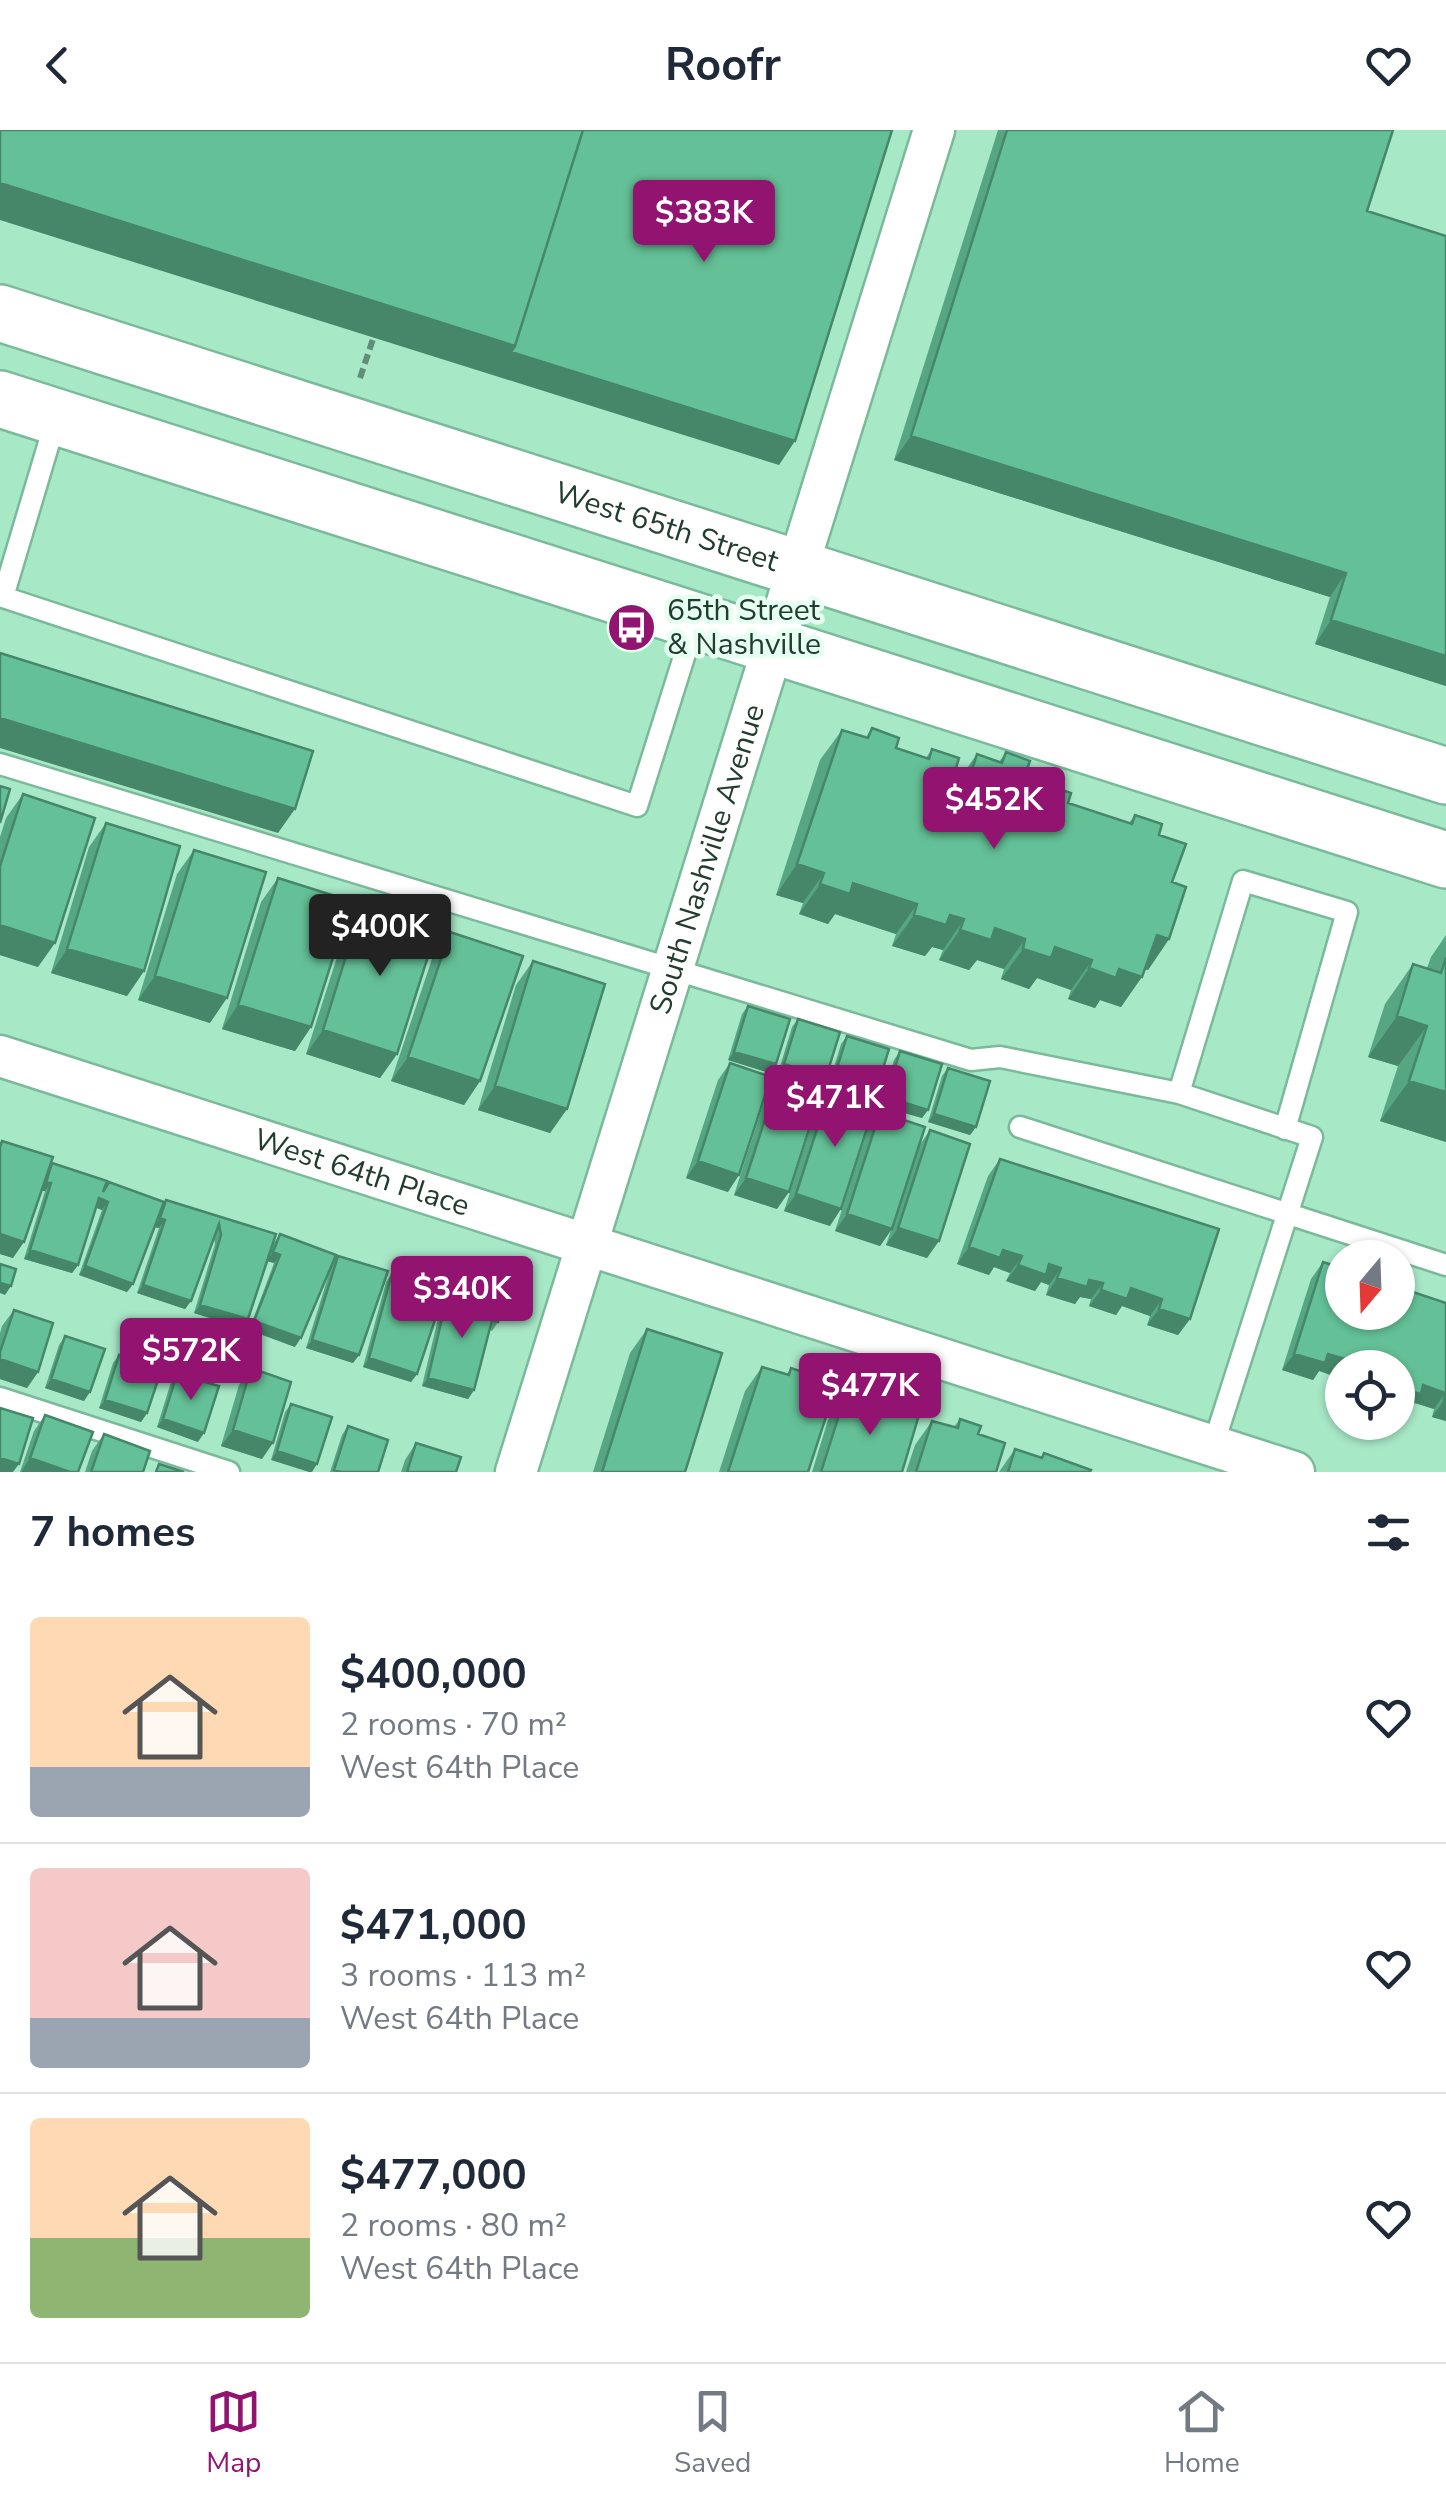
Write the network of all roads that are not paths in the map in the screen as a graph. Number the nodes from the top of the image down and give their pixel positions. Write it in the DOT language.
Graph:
graph roads {
  1 [pos="934,130"];
  2 [pos="0,312"];
  3 [pos="0,399"];
  4 [pos="57,417"];
  5 [pos="796,570"];
  6 [pos="695,621"];
  7 [pos="772,645"];
  8 [pos="0,764"];
  9 [pos="1446,776"];
  10 [pos="1446,860"];
  11 [pos="672,967"];
  12 [pos="0,1056"];
  13 [pos="1180,1093"];
  14 [pos="1020,1127"];
  15 [pos="1284,1129"];
  16 [pos="1288,1215"];
  17 [pos="586,1245"];
  18 [pos="1446,1265"];
  19 [pos="0,1398"];
  20 [pos="1213,1446"];
  21 [pos="229,1472"];
  22 [pos="516,1472"];
  23 [pos="1294,1472"];
  1 -- 5 [label="street, South Nashville Avenue"];
  2 -- 5 [label="street, West 65th Street"];
  3 -- 4 [label="street"];
  4 -- 6 [label="street"];
  4 -- 6 [label="lane"];
  5 -- 7 [label="street, South Nashville Avenue"];
  5 -- 9 [label="street, West 65th Street"];
  6 -- 7 [label="street"];
  7 -- 10 [label="street"];
  7 -- 11 [label="street, South Nashville Avenue"];
  8 -- 11 [label="lane"];
  11 -- 13 [label="lane"];
  11 -- 17 [label="street, South Nashville Avenue"];
  12 -- 17 [label="street, West 64th Place"];
  13 -- 15 [label="lane"];
  13 -- 15 [label="lane"];
  14 -- 16 [label="lane"];
  15 -- 16 [label="lane"];
  16 -- 18 [label="lane"];
  16 -- 20 [label="lane"];
  17 -- 20 [label="street, West 64th Place"];
  17 -- 22 [label="street, South Nashville Avenue"];
  19 -- 21 [label="lane"];
  20 -- 23 [label="street, West 64th Place"];
}
